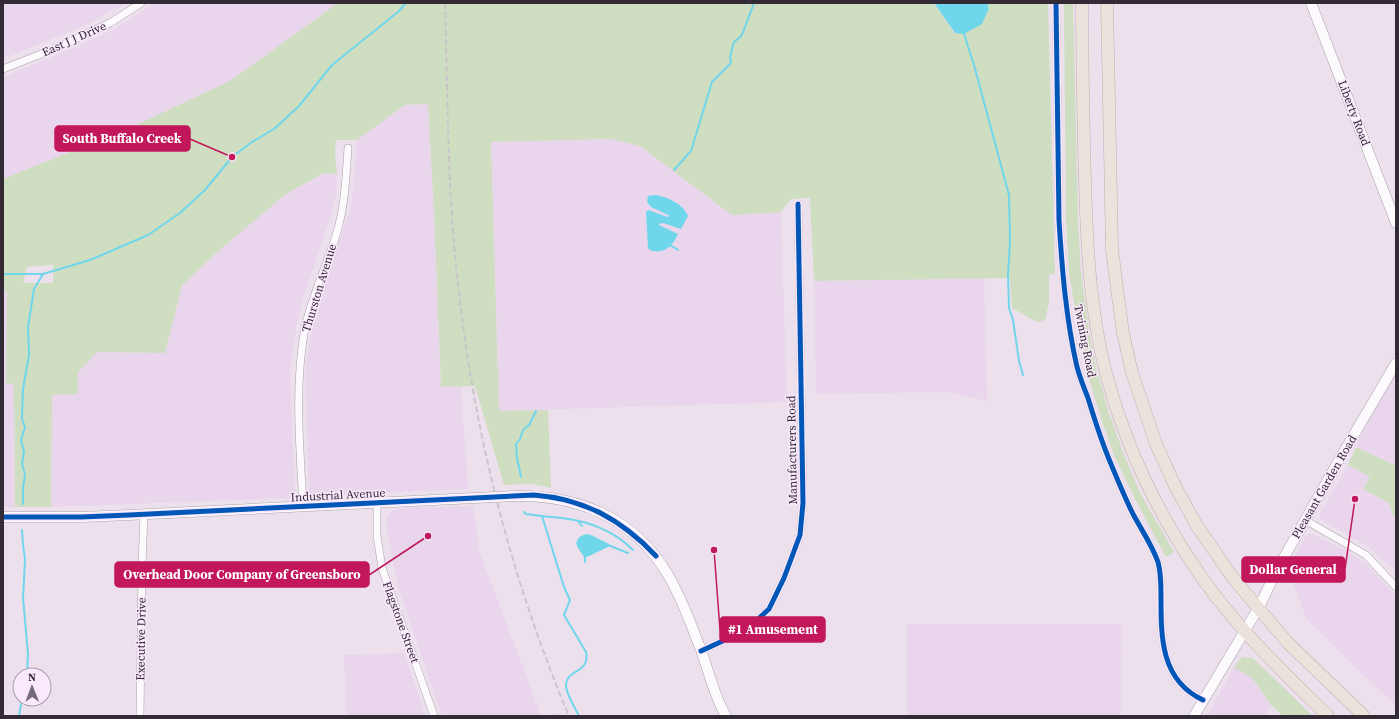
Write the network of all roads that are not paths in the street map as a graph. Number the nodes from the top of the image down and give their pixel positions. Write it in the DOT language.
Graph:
graph roads {
  1 [pos="141,3"];
  2 [pos="1056,3"];
  3 [pos="1082,3"];
  4 [pos="1107,3"];
  5 [pos="1312,3"];
  6 [pos="3,69"];
  7 [pos="348,148"];
  8 [pos="798,204"];
  9 [pos="1396,223"];
  10 [pos="1396,363"];
  11 [pos="377,503"];
  12 [pos="303,506"];
  13 [pos="144,514"];
  14 [pos="3,517"];
  15 [pos="1305,520"];
  16 [pos="1396,587"];
  17 [pos="1258,607"];
  18 [pos="1244,631"];
  19 [pos="701,652"];
  20 [pos="1203,700"];
  21 [pos="140,716"];
  22 [pos="434,716"];
  23 [pos="726,716"];
  24 [pos="1194,716"];
  25 [pos="1328,716"];
  26 [pos="1364,716"];
  1 -- 6 [label="street, East J J Drive"];
  2 -- 20 [label="street, Twining Road"];
  3 -- 18 [label="highway"];
  4 -- 17 [label="highway"];
  5 -- 9 [label="main road, Liberty Road"];
  7 -- 12 [label="street, Thurston Avenue"];
  8 -- 19 [label="street, Manufacturers Road"];
  10 -- 15 [label="main road, Pleasant Garden Road"];
  11 -- 12 [label="main road, Industrial Avenue"];
  11 -- 19 [label="main road, Industrial Avenue"];
  11 -- 22 [label="street, Flagstone Street"];
  12 -- 13 [label="main road, Industrial Avenue"];
  13 -- 14 [label="main road, Industrial Avenue"];
  13 -- 21 [label="street, Executive Drive"];
  15 -- 16 [label="street"];
  15 -- 17 [label="main road, Pleasant Garden Road"];
  17 -- 18 [label="main road, Pleasant Garden Road"];
  17 -- 26 [label="highway"];
  18 -- 20 [label="main road, Pleasant Garden Road"];
  18 -- 25 [label="highway"];
  19 -- 23 [label="main road, Industrial Avenue"];
  20 -- 24 [label="main road, Pleasant Garden Road"];
}
